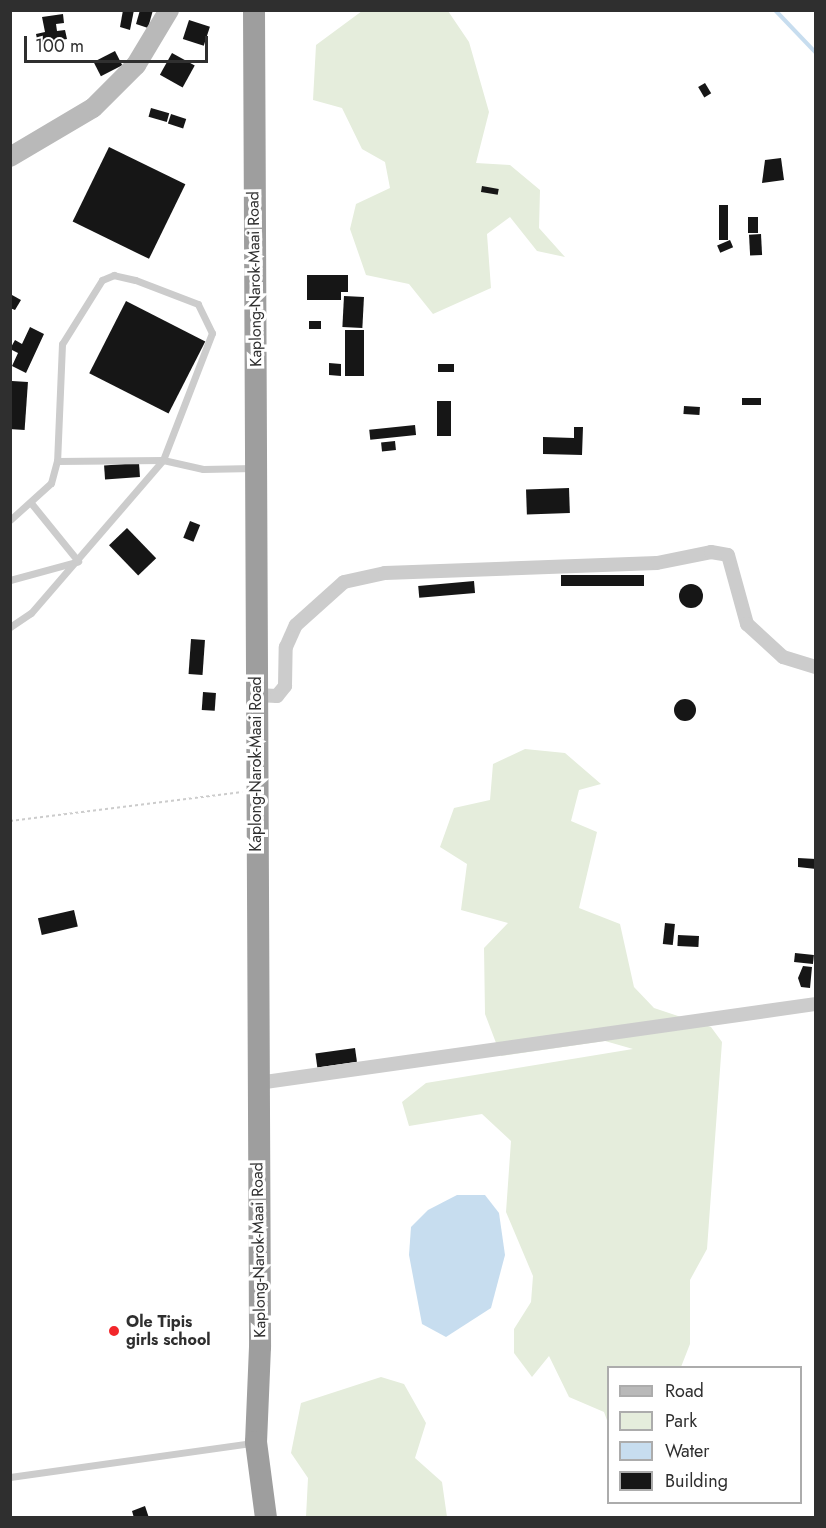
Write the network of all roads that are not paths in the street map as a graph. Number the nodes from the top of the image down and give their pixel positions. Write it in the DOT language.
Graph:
graph roads {
  1 [pos="170,10"];
  2 [pos="254,10"];
  3 [pos="10,157"];
  4 [pos="163,460"];
  5 [pos="57,461"];
  6 [pos="254,468"];
  7 [pos="31,502"];
  8 [pos="11,518"];
  9 [pos="78,561"];
  10 [pos="10,580"];
  11 [pos="10,627"];
  12 [pos="816,667"];
  13 [pos="256,695"];
  14 [pos="816,1004"];
  15 [pos="258,1083"];
  16 [pos="256,1442"];
  17 [pos="10,1477"];
  18 [pos="266,1518"];
  1 -- 3 [label="main road"];
  2 -- 6 [label="highway, Kaplong-Narok-Maai Road"];
  4 -- 5 [label="lane"];
  4 -- 5 [label="lane"];
  4 -- 6 [label="lane"];
  4 -- 9 [label="lane"];
  5 -- 7 [label="lane"];
  6 -- 13 [label="highway, Kaplong-Narok-Maai Road"];
  7 -- 8 [label="lane"];
  7 -- 9 [label="lane"];
  9 -- 10 [label="lane"];
  9 -- 11 [label="lane"];
  12 -- 13 [label="street"];
  13 -- 15 [label="highway, Kaplong-Narok-Maai Road"];
  14 -- 15 [label="street"];
  15 -- 16 [label="highway, Kaplong-Narok-Maai Road"];
  16 -- 17 [label="lane"];
  16 -- 18 [label="highway, Kaplong-Narok-Maai Road"];
}
